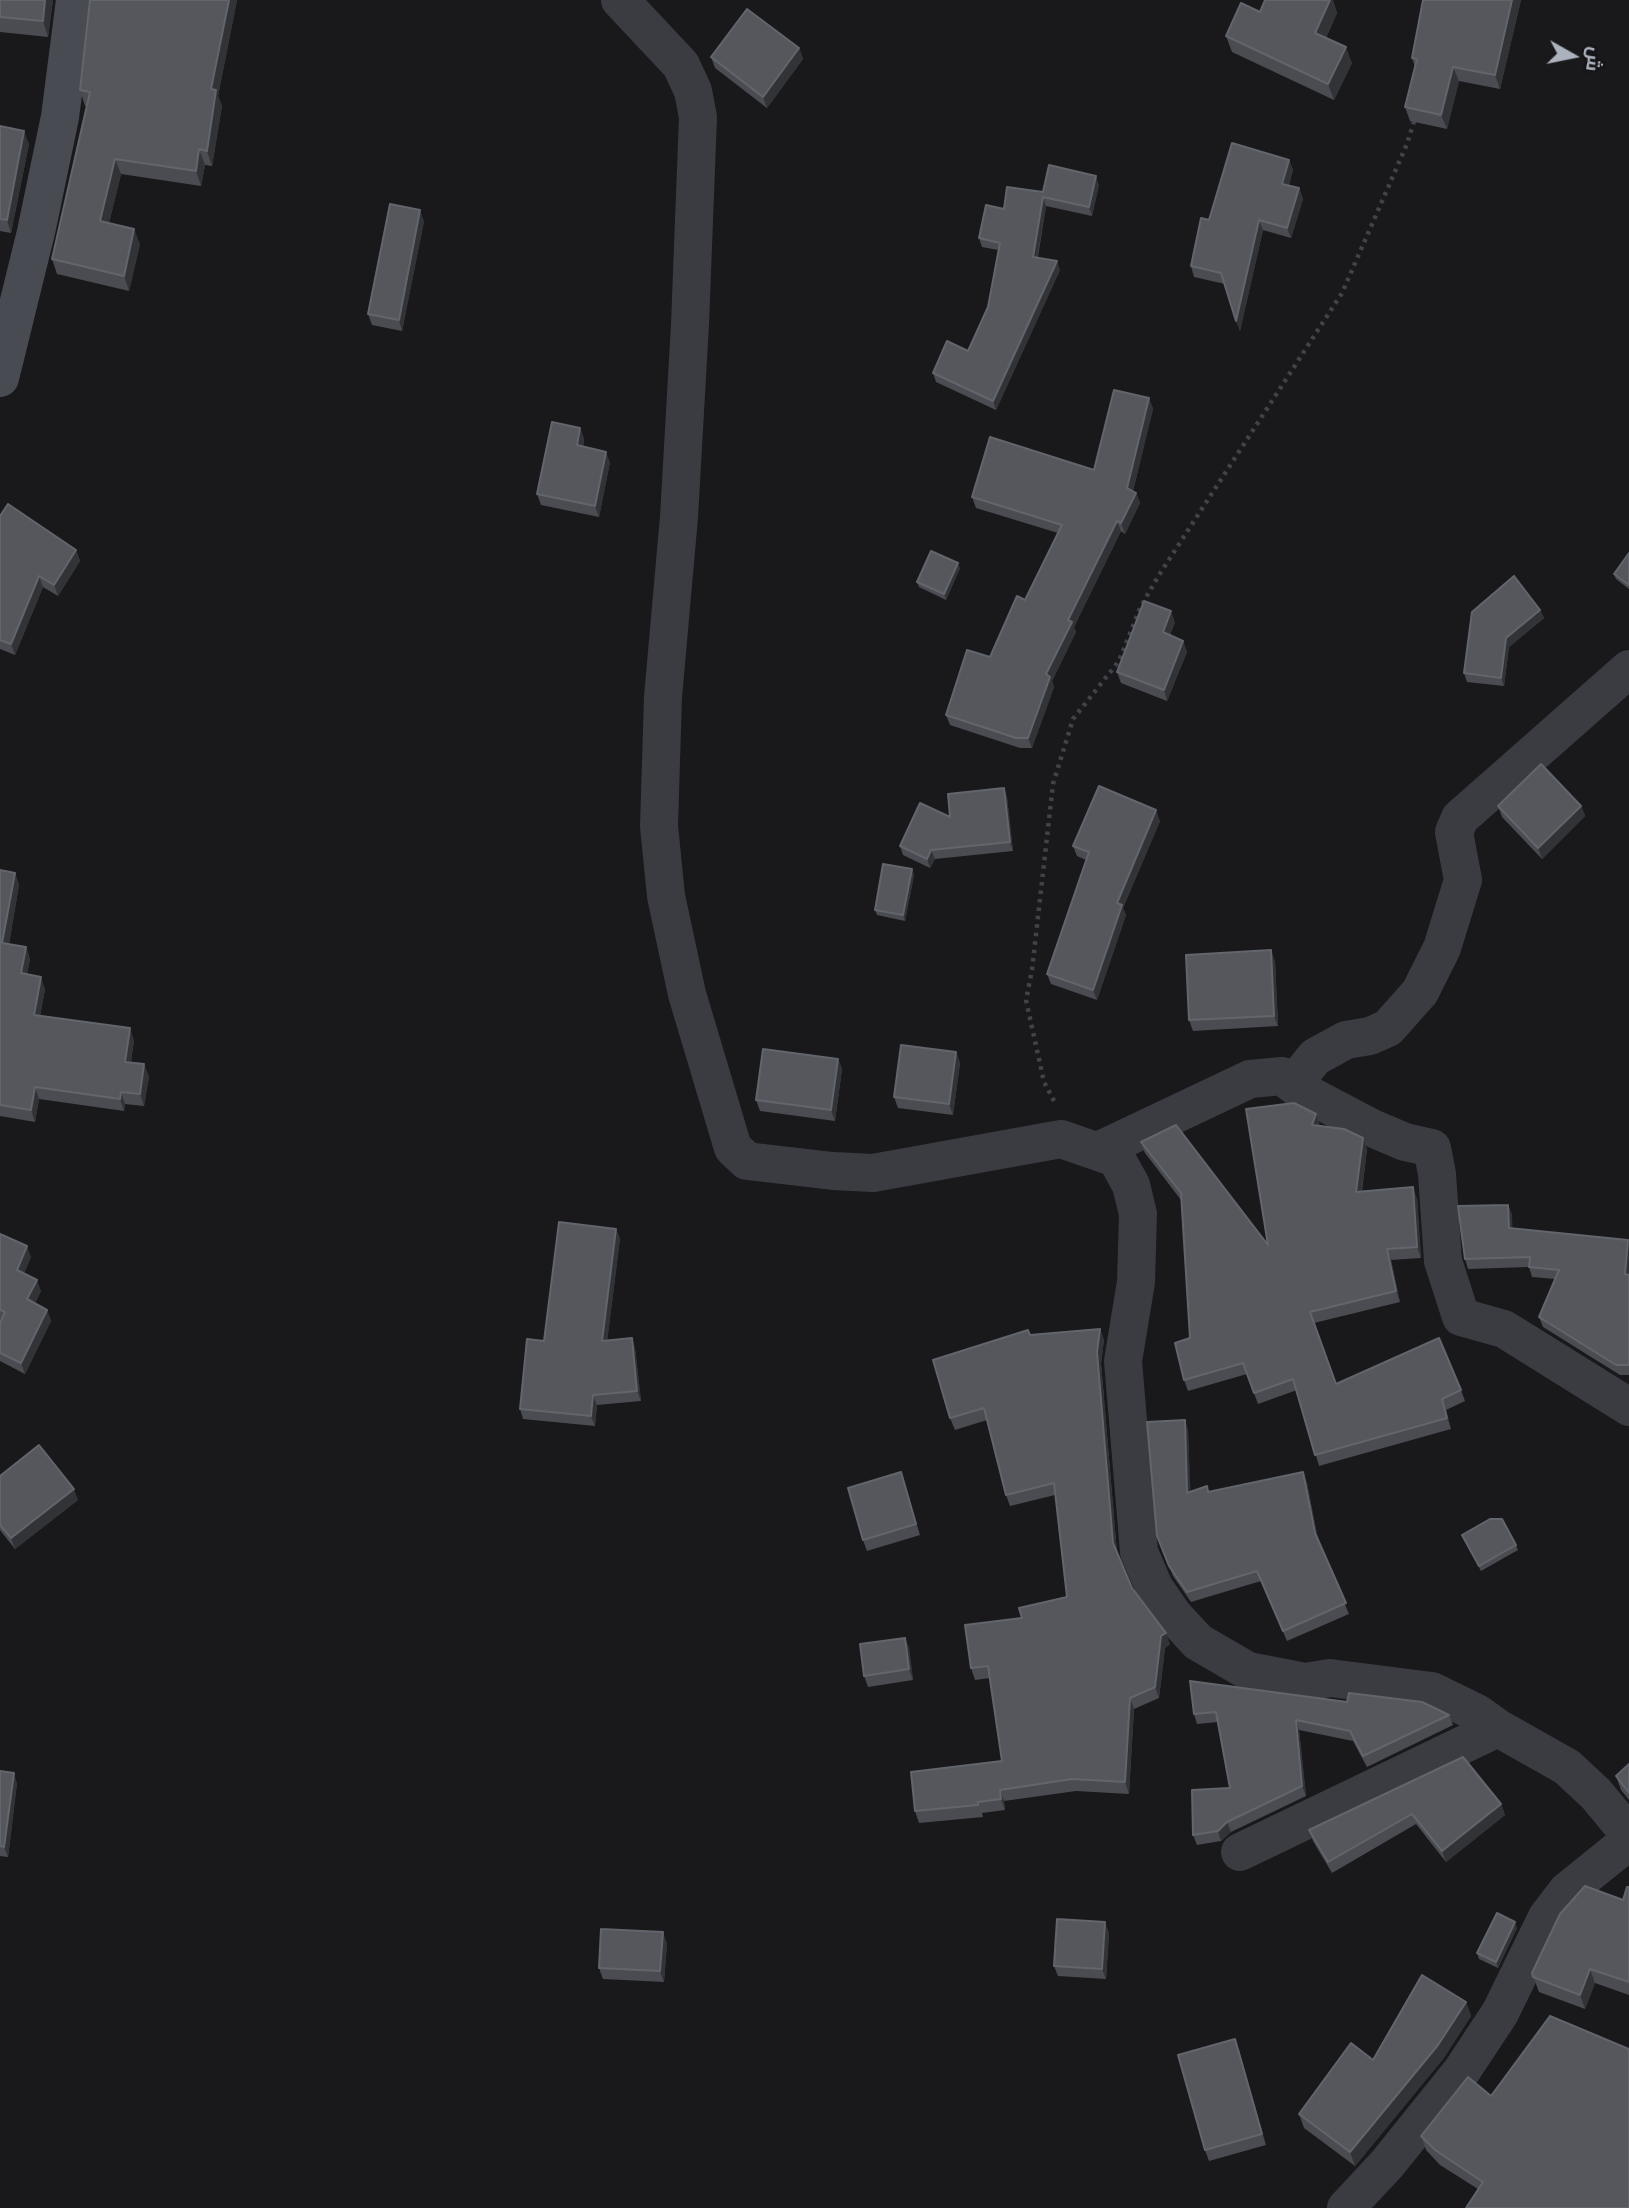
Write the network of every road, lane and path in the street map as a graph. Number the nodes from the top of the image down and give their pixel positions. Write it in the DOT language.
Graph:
graph roads {
  1 [pos="75,0"];
  2 [pos="620,0"];
  3 [pos="1418,109"];
  4 [pos="0,378"];
  5 [pos="1629,669"];
  6 [pos="1300,1090"];
  7 [pos="1061,1139"];
  8 [pos="1098,1150"];
  9 [pos="1629,1407"];
  10 [pos="1498,1728"];
  11 [pos="1629,1834"];
  12 [pos="1629,1841"];
  13 [pos="1240,1852"];
  14 [pos="1346,2208"];
  1 -- 4 [label="main road"];
  2 -- 7 [label="street"];
  3 -- 7 [label="path"];
  5 -- 6 [label="street"];
  6 -- 8 [label="street"];
  6 -- 9 [label="street"];
  7 -- 8 [label="street"];
  8 -- 10 [label="street"];
  10 -- 11 [label="street"];
  10 -- 13 [label="street"];
  12 -- 14 [label="street"];
}
